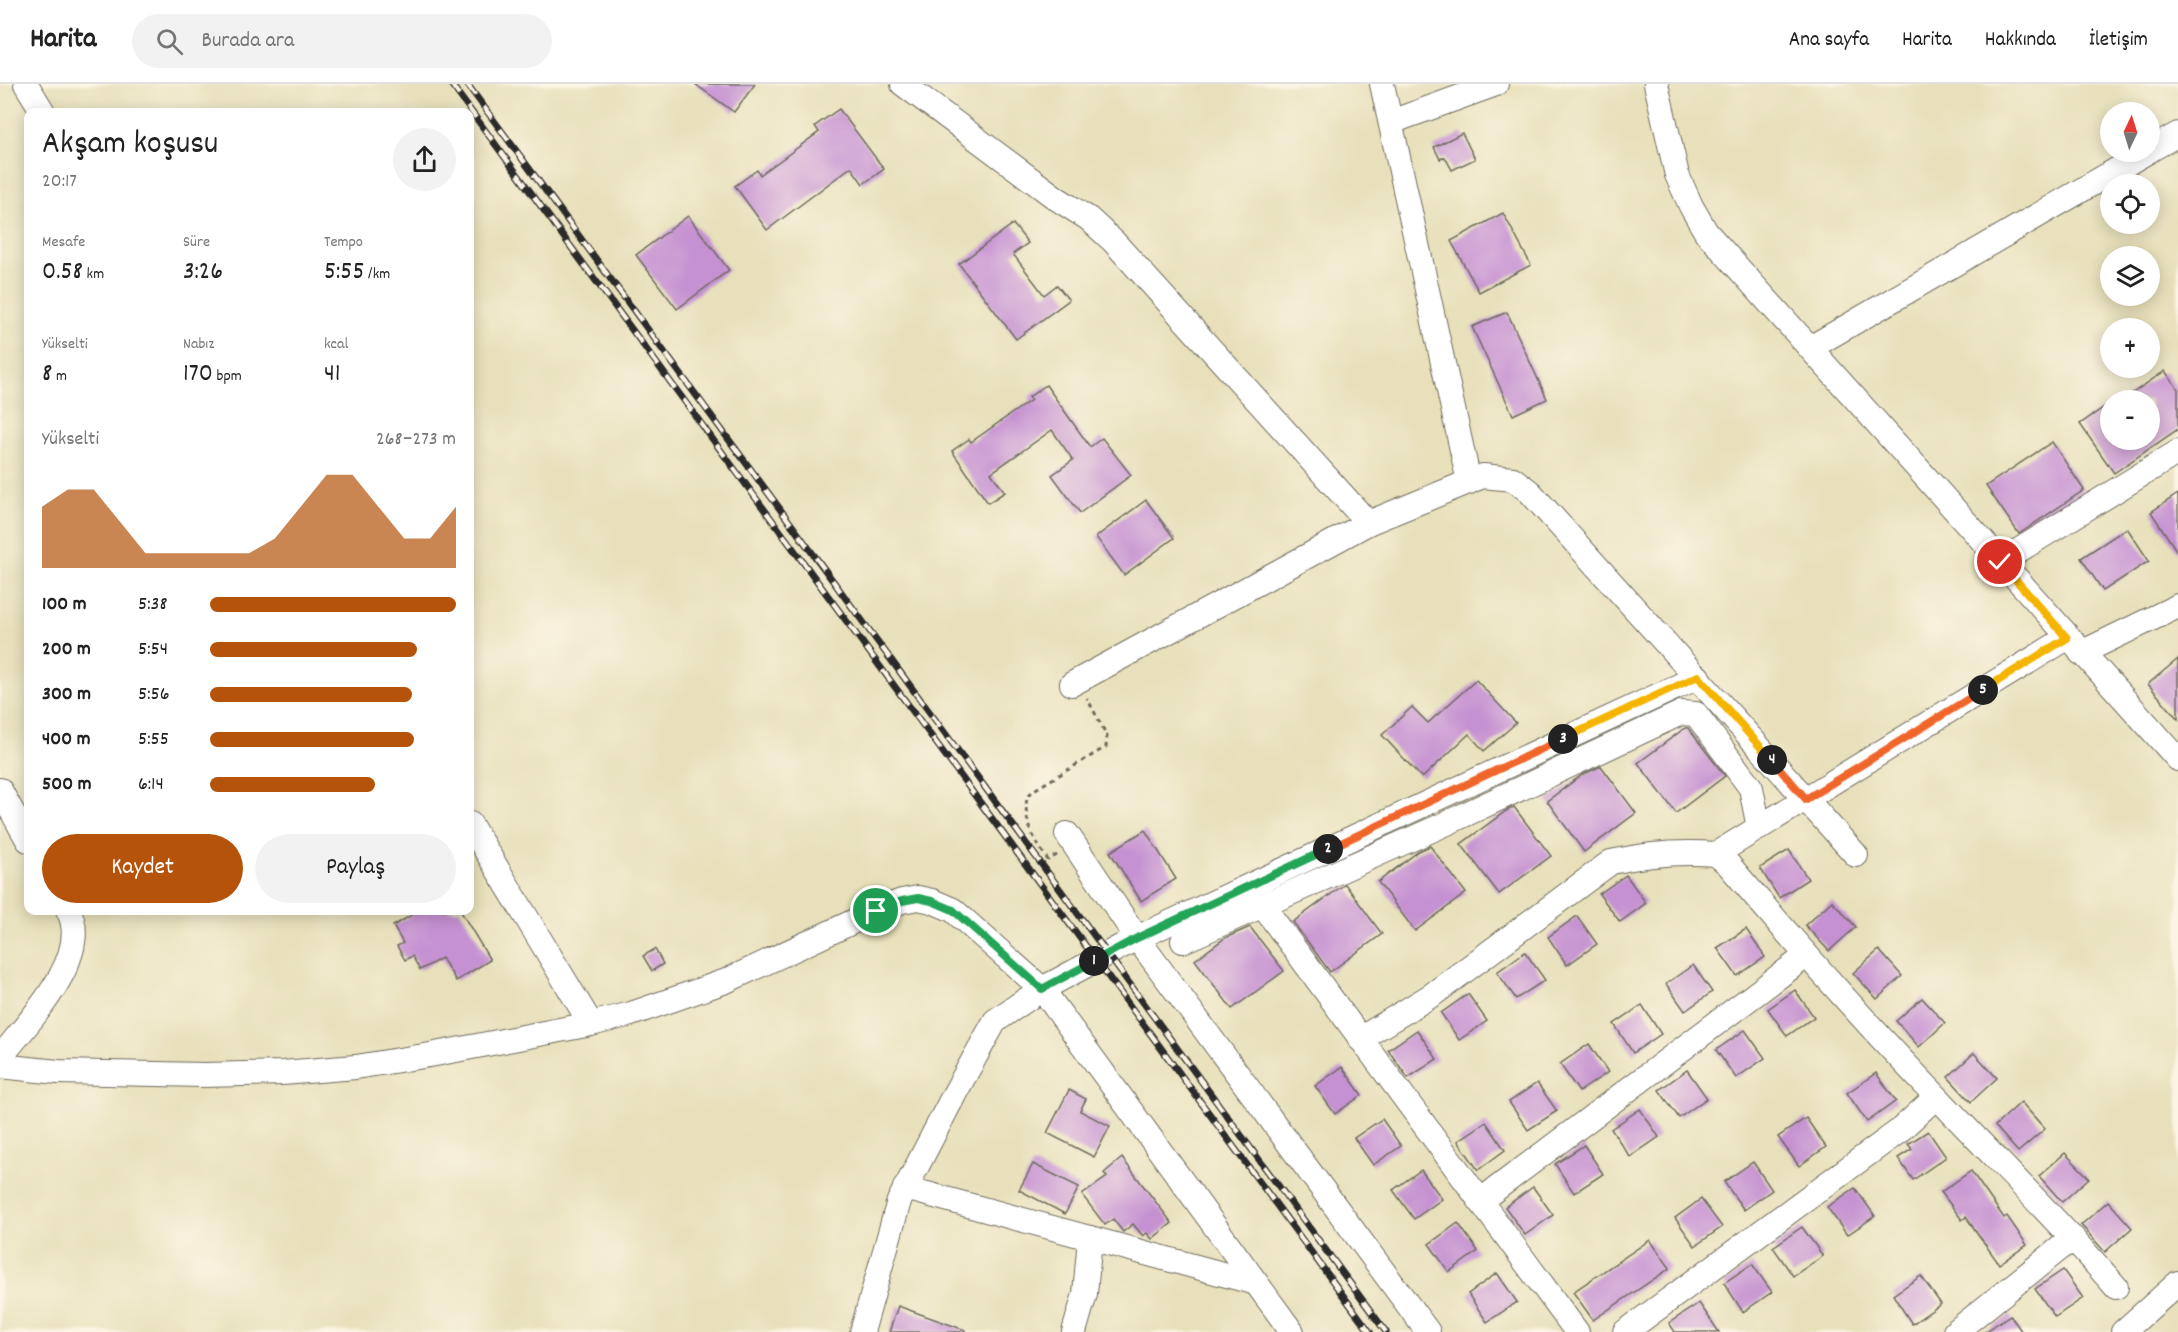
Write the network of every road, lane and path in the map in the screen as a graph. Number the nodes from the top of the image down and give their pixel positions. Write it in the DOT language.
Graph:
graph roads {
  1 [pos="26,84"];
  2 [pos="903,84"];
  3 [pos="1382,84"];
  4 [pos="1497,84"];
  5 [pos="1656,84"];
  6 [pos="41,108"];
  7 [pos="1390,122"];
  8 [pos="2178,134"];
  9 [pos="2160,145"];
  10 [pos="2130,162"];
  11 [pos="1812,351"];
  12 [pos="2178,452"];
  13 [pos="1469,482"];
  14 [pos="1368,523"];
  15 [pos="2000,562"];
  16 [pos="2178,606"];
  17 [pos="2074,645"];
  18 [pos="1698,676"];
  19 [pos="1078,689"];
  20 [pos="2178,759"];
  21 [pos="0,790"];
  22 [pos="1806,799"];
  23 [pos="1759,828"];
  24 [pos="474,831"];
  25 [pos="24,833"];
  26 [pos="1070,839"];
  27 [pos="1716,854"];
  28 [pos="1856,855"];
  29 [pos="1263,906"];
  30 [pos="70,915"];
  31 [pos="1137,938"];
  32 [pos="1183,941"];
  33 [pos="1806,956"];
  34 [pos="1042,989"];
  35 [pos="591,1024"];
  36 [pos="1360,1039"];
  37 [pos="0,1058"];
  38 [pos="0,1066"];
  39 [pos="1936,1097"];
  40 [pos="905,1188"];
  41 [pos="1480,1201"];
  42 [pos="1090,1238"];
  43 [pos="2073,1238"];
  44 [pos="1256,1283"];
  45 [pos="2178,1283"];
  46 [pos="2116,1287"];
  47 [pos="862,1332"];
  48 [pos="1074,1332"];
  49 [pos="1292,1332"];
  50 [pos="1428,1332"];
  51 [pos="1577,1332"];
  52 [pos="1625,1332"];
  53 [pos="1955,1332"];
  54 [pos="2123,1332"];
  1 -- 6 [label="street"];
  2 -- 14 [label="street"];
  3 -- 7 [label="street"];
  4 -- 7 [label="street"];
  5 -- 11 [label="street"];
  7 -- 13 [label="street"];
  8 -- 9 [label="street"];
  10 -- 11 [label="street"];
  11 -- 15 [label="street"];
  12 -- 15 [label="street"];
  13 -- 14 [label="street"];
  13 -- 18 [label="street"];
  14 -- 19 [label="street"];
  15 -- 17 [label="street"];
  16 -- 17 [label="street"];
  17 -- 20 [label="street"];
  17 -- 22 [label="street"];
  18 -- 22 [label="street"];
  18 -- 31 [label="street"];
  19 -- 26 [label="path"];
  21 -- 25 [label="street"];
  22 -- 23 [label="street"];
  22 -- 28 [label="street"];
  23 -- 27 [label="street"];
  23 -- 29 [label="street"];
  24 -- 35 [label="street"];
  26 -- 31 [label="street"];
  27 -- 33 [label="street"];
  27 -- 36 [label="street"];
  29 -- 32 [label="street"];
  29 -- 36 [label="street"];
  30 -- 37 [label="street"];
  31 -- 34 [label="street"];
  31 -- 50 [label="street"];
  33 -- 39 [label="street"];
  33 -- 41 [label="street"];
  34 -- 35 [label="street"];
  34 -- 40 [label="street"];
  34 -- 44 [label="street"];
  35 -- 38 [label="street"];
  36 -- 41 [label="street"];
  39 -- 43 [label="street"];
  39 -- 52 [label="street"];
  40 -- 42 [label="street"];
  40 -- 47 [label="street"];
  41 -- 51 [label="street"];
  42 -- 44 [label="street"];
  42 -- 48 [label="street"];
  43 -- 46 [label="street"];
  43 -- 53 [label="street"];
  44 -- 49 [label="street"];
  45 -- 54 [label="street"];
}
